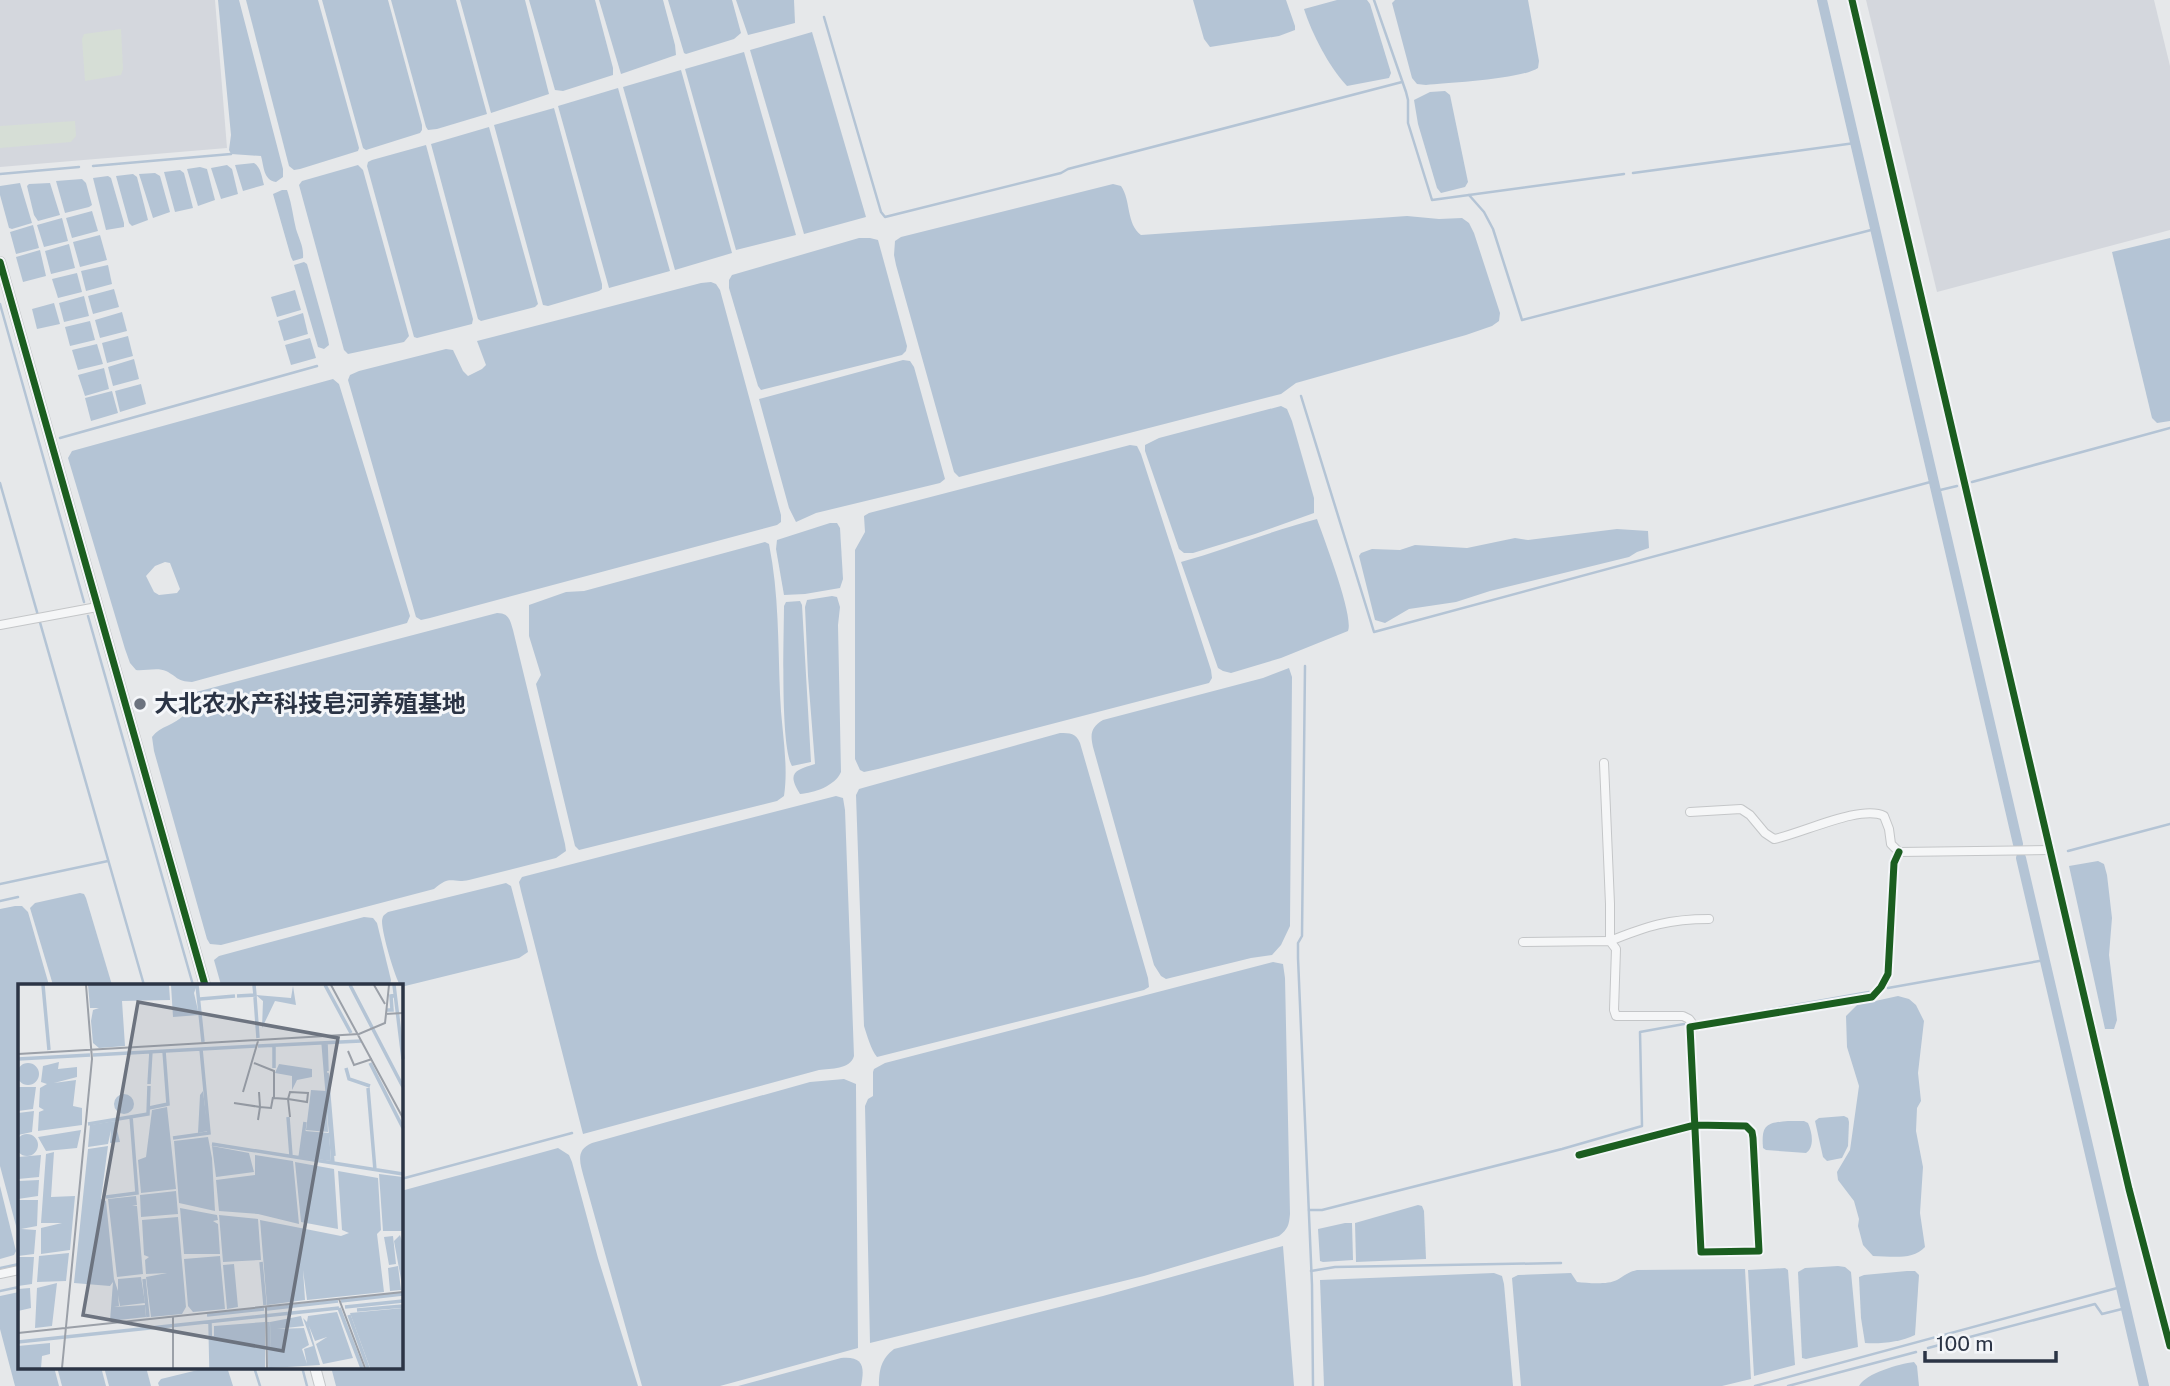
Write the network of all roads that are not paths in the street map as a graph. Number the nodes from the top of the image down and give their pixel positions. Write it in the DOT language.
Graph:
graph roads {
  1 [pos="1852,0"];
  2 [pos="0,262"];
  3 [pos="97,607"];
  4 [pos="0,625"];
  5 [pos="1604,763"];
  6 [pos="1690,812"];
  7 [pos="2050,850"];
  8 [pos="1899,852"];
  9 [pos="1709,919"];
  10 [pos="1610,941"];
  11 [pos="1523,942"];
  12 [pos="205,984"];
  13 [pos="1695,1027"];
  14 [pos="1695,1125"];
  15 [pos="1579,1156"];
  16 [pos="18,1270"];
  17 [pos="0,1274"];
  18 [pos="2170,1346"];
  19 [pos="314,1368"];
  20 [pos="320,1386"];
  1 -- 7 [label="street"];
  2 -- 3 [label="street"];
  3 -- 4 [label="street"];
  3 -- 12 [label="street"];
  5 -- 10 [label="street"];
  6 -- 8 [label="street"];
  7 -- 8 [label="street"];
  7 -- 18 [label="street"];
  8 -- 13 [label="street"];
  9 -- 10 [label="street"];
  10 -- 11 [label="street"];
  10 -- 13 [label="street"];
  13 -- 14 [label="street"];
  14 -- 14 [label="street"];
  14 -- 15 [label="street"];
  16 -- 17 [label="street"];
  19 -- 20 [label="street"];
}
